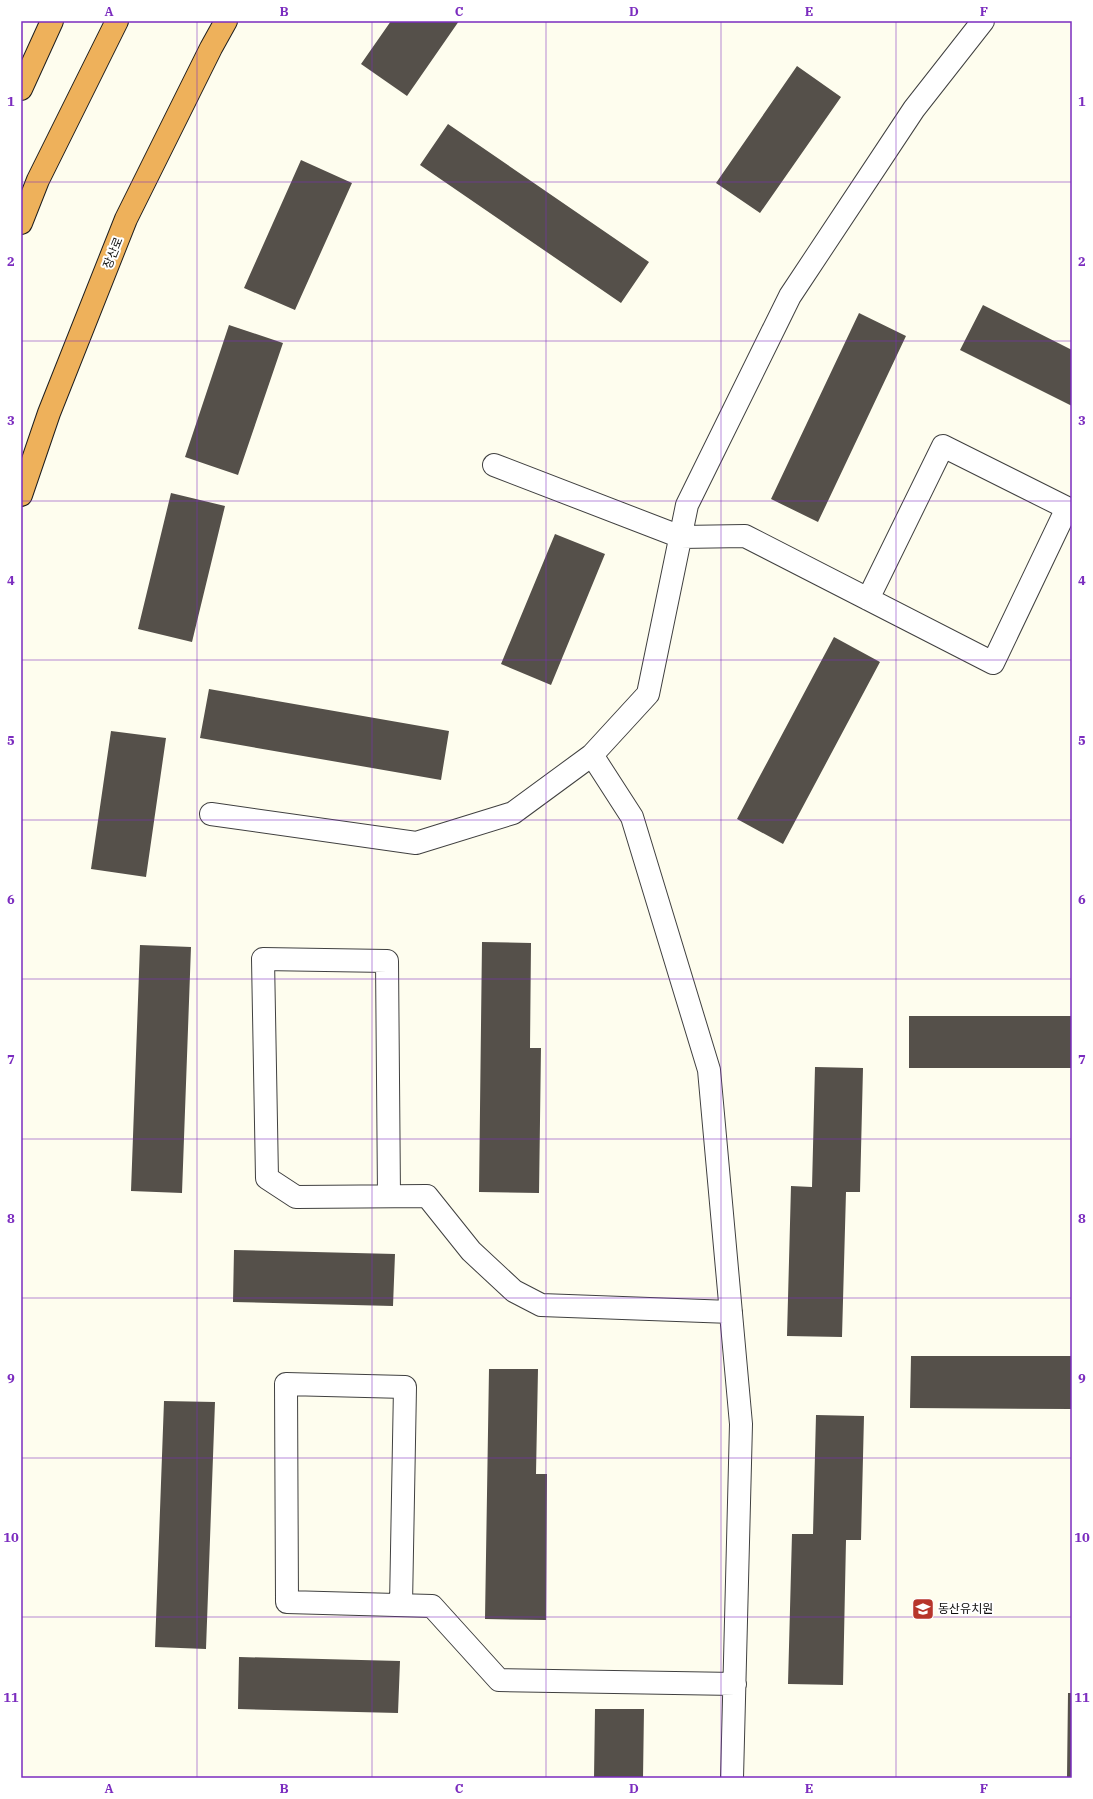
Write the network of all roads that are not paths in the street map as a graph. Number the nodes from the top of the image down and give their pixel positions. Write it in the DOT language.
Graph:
graph roads {
  1 [pos="52,21"];
  2 [pos="117,21"];
  3 [pos="226,21"];
  4 [pos="983,21"];
  5 [pos="21,89"];
  6 [pos="21,223"];
  7 [pos="494,465"];
  8 [pos="21,495"];
  9 [pos="681,538"];
  10 [pos="868,599"];
  11 [pos="592,755"];
  12 [pos="211,814"];
  13 [pos="389,1196"];
  14 [pos="731,1312"];
  15 [pos="401,1605"];
  16 [pos="735,1684"];
  17 [pos="732,1778"];
  1 -- 5 [label="highway"];
  2 -- 6 [label="highway"];
  3 -- 8 [label="highway, 장산로"];
  4 -- 9 [label="lane"];
  7 -- 9 [label="lane"];
  9 -- 10 [label="lane"];
  9 -- 11 [label="lane"];
  10 -- 10 [label="lane"];
  11 -- 12 [label="lane"];
  11 -- 14 [label="lane"];
  13 -- 13 [label="lane"];
  13 -- 14 [label="lane"];
  14 -- 16 [label="lane"];
  15 -- 15 [label="lane"];
  15 -- 16 [label="lane"];
  16 -- 17 [label="lane"];
}
